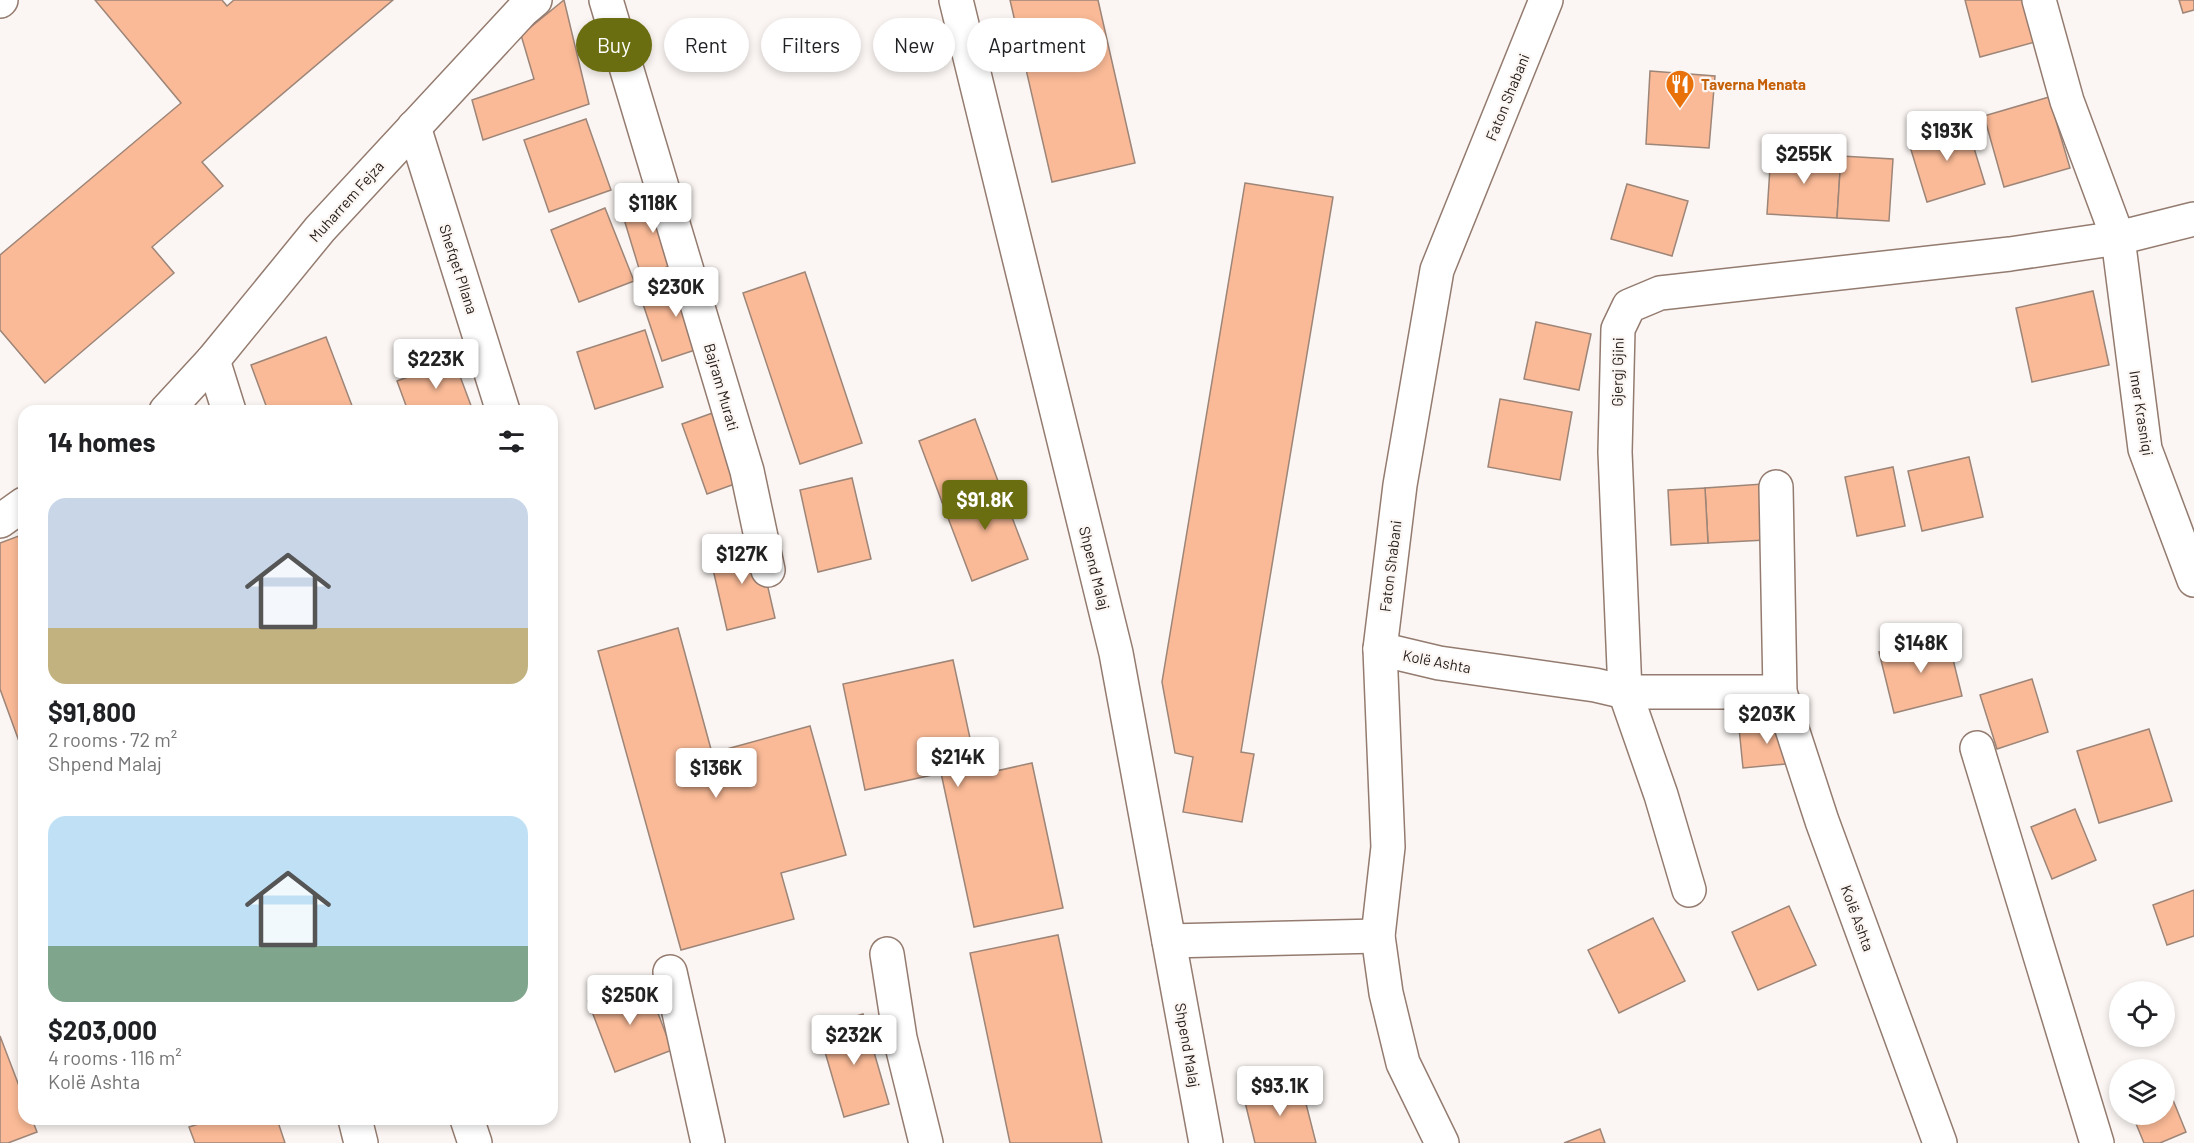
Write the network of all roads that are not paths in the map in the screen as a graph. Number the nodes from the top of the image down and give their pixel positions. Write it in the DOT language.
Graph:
graph roads {
  1 [pos="535,0"];
  2 [pos="606,0"];
  3 [pos="956,0"];
  4 [pos="1546,0"];
  5 [pos="2039,0"];
  6 [pos="414,127"];
  7 [pos="2194,219"];
  8 [pos="2118,238"];
  9 [pos="213,360"];
  10 [pos="172,405"];
  11 [pos="228,405"];
  12 [pos="502,405"];
  13 [pos="1776,487"];
  14 [pos="18,508"];
  15 [pos="0,521"];
  16 [pos="768,570"];
  17 [pos="2194,580"];
  18 [pos="1380,649"];
  19 [pos="1626,692"];
  20 [pos="1780,692"];
  21 [pos="1977,747"];
  22 [pos="1689,890"];
  23 [pos="1378,936"];
  24 [pos="1168,941"];
  25 [pos="887,954"];
  26 [pos="670,972"];
  27 [pos="356,1125"];
  28 [pos="469,1125"];
  29 [pos="361,1143"];
  30 [pos="475,1143"];
  31 [pos="708,1143"];
  32 [pos="926,1143"];
  33 [pos="1206,1143"];
  34 [pos="1442,1143"];
  35 [pos="1940,1143"];
  36 [pos="2097,1143"];
  1 -- 6 [label="street, Muharrem Fejza"];
  2 -- 16 [label="street, Bajram Murati"];
  3 -- 24 [label="street, Shpend Malaj"];
  4 -- 18 [label="street, Faton Shabani"];
  5 -- 8 [label="street, Imer Krasniqi"];
  6 -- 9 [label="street, Muharrem Fejza"];
  6 -- 12 [label="street, Shefqet Pllana"];
  7 -- 8 [label="street"];
  8 -- 17 [label="street, Imer Krasniqi"];
  8 -- 19 [label="street, Gjergj Gjini"];
  9 -- 10 [label="street, Muharrem Fejza"];
  9 -- 11 [label="street"];
  13 -- 20 [label="street, Kolë Ashta"];
  14 -- 15 [label="street"];
  18 -- 19 [label="street, Kolë Ashta"];
  18 -- 23 [label="street, Faton Shabani"];
  19 -- 20 [label="street, Kolë Ashta"];
  19 -- 22 [label="street, Gjergj Gjini"];
  20 -- 35 [label="street, Kolë Ashta"];
  21 -- 36 [label="street"];
  23 -- 24 [label="street"];
  23 -- 34 [label="street, Faton Shabani"];
  24 -- 33 [label="street, Shpend Malaj"];
  25 -- 32 [label="street"];
  26 -- 31 [label="street"];
  27 -- 29 [label="street"];
  28 -- 30 [label="street"];
}
